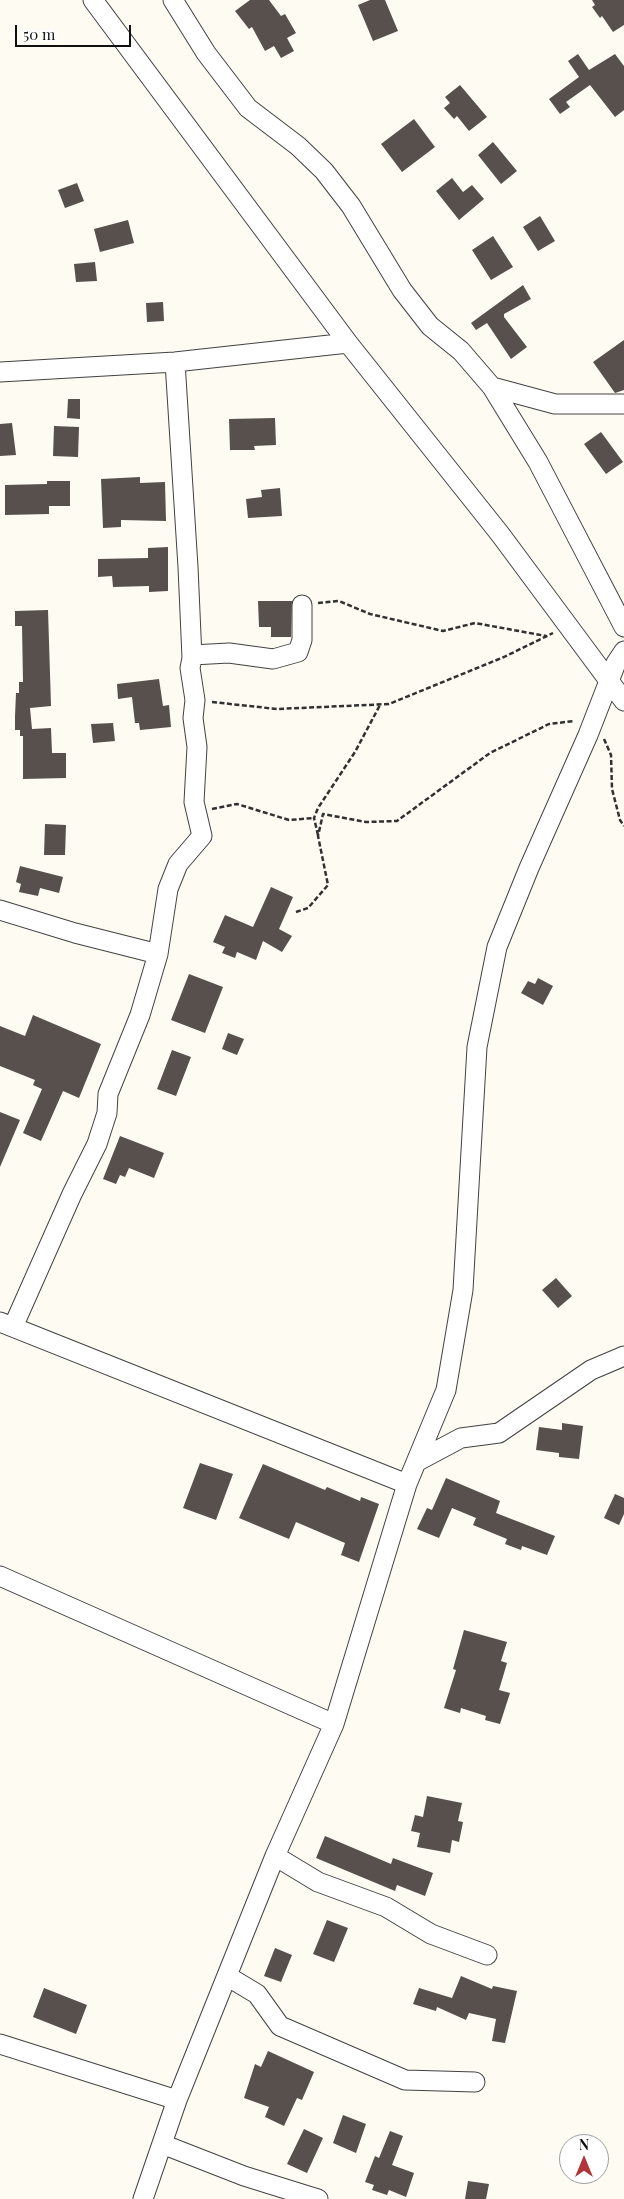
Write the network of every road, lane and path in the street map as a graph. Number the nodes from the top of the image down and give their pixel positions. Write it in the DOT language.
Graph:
graph roads {
  1 [pos="93,0"];
  2 [pos="173,0"];
  3 [pos="348,343"];
  4 [pos="176,362"];
  5 [pos="0,372"];
  6 [pos="492,387"];
  7 [pos="624,404"];
  8 [pos="302,605"];
  9 [pos="567,624"];
  10 [pos="624,627"];
  11 [pos="548,636"];
  12 [pos="624,651"];
  13 [pos="192,655"];
  14 [pos="610,682"];
  15 [pos="195,700"];
  16 [pos="624,701"];
  17 [pos="380,705"];
  18 [pos="595,719"];
  19 [pos="196,810"];
  20 [pos="314,818"];
  21 [pos="624,826"];
  22 [pos="318,836"];
  23 [pos="0,910"];
  24 [pos="296,912"];
  25 [pos="158,954"];
  26 [pos="7,1324"];
  27 [pos="624,1356"];
  28 [pos="416,1462"];
  29 [pos="407,1484"];
  30 [pos="0,1576"];
  31 [pos="334,1724"];
  32 [pos="275,1856"];
  33 [pos="487,1955"];
  34 [pos="227,1976"];
  35 [pos="0,2044"];
  36 [pos="475,2082"];
  37 [pos="177,2100"];
  38 [pos="162,2144"];
  39 [pos="143,2199"];
  40 [pos="318,2199"];
  1 -- 3 [label="street"];
  2 -- 6 [label="street"];
  3 -- 4 [label="street"];
  3 -- 9 [label="street"];
  4 -- 5 [label="street"];
  4 -- 13 [label="street"];
  6 -- 7 [label="street"];
  6 -- 10 [label="street"];
  8 -- 11 [label="path"];
  8 -- 13 [label="street"];
  9 -- 11 [label="path"];
  9 -- 14 [label="street"];
  11 -- 17 [label="path"];
  12 -- 14 [label="street"];
  13 -- 15 [label="street"];
  14 -- 16 [label="street"];
  14 -- 18 [label="street"];
  15 -- 17 [label="path"];
  15 -- 19 [label="street"];
  17 -- 20 [label="path"];
  18 -- 21 [label="path"];
  18 -- 22 [label="path"];
  18 -- 28 [label="street"];
  19 -- 20 [label="path"];
  19 -- 25 [label="street"];
  20 -- 22 [label="path"];
  22 -- 24 [label="path"];
  23 -- 25 [label="street"];
  25 -- 26 [label="street"];
  26 -- 29 [label="street"];
  27 -- 28 [label="street"];
  28 -- 29 [label="street"];
  29 -- 31 [label="street"];
  30 -- 31 [label="street"];
  31 -- 32 [label="street"];
  32 -- 33 [label="street"];
  32 -- 34 [label="street"];
  34 -- 36 [label="street"];
  34 -- 37 [label="street"];
  35 -- 37 [label="street"];
  37 -- 38 [label="street"];
  38 -- 39 [label="street"];
  38 -- 40 [label="street"];
}
